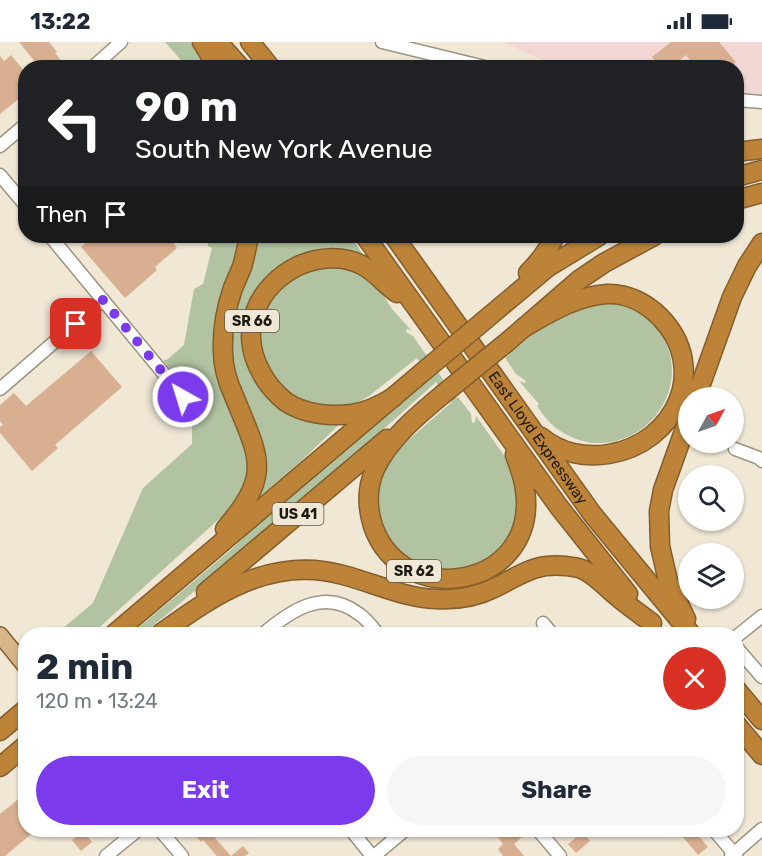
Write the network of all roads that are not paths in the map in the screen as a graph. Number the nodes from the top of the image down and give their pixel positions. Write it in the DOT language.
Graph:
graph roads {
  1 [pos="121,42"];
  2 [pos="202,42"];
  3 [pos="218,42"];
  4 [pos="382,42"];
  5 [pos="253,44"];
  6 [pos="101,60"];
  7 [pos="213,60"];
  8 [pos="234,60"];
  9 [pos="265,60"];
  10 [pos="271,60"];
  11 [pos="456,60"];
  12 [pos="744,101"];
  13 [pos="762,102"];
  14 [pos="18,131"];
  15 [pos="0,146"];
  16 [pos="762,149"];
  17 [pos="744,151"];
  18 [pos="762,170"];
  19 [pos="0,175"];
  20 [pos="744,175"];
  21 [pos="762,194"];
  22 [pos="18,196"];
  23 [pos="744,198"];
  24 [pos="56,243"];
  25 [pos="247,243"];
  26 [pos="370,243"];
  27 [pos="399,243"];
  28 [pos="411,243"];
  29 [pos="552,243"];
  30 [pos="587,243"];
  31 [pos="641,243"];
  32 [pos="762,243"];
  33 [pos="420,272"];
  34 [pos="103,300"];
  35 [pos="414,304"];
  36 [pos="486,319"];
  37 [pos="523,328"];
  38 [pos="700,387"];
  39 [pos="0,389"];
  40 [pos="442,395"];
  41 [pos="183,397"];
  42 [pos="394,397"];
  43 [pos="528,425"];
  44 [pos="511,441"];
  45 [pos="678,448"];
  46 [pos="744,452"];
  47 [pos="762,461"];
  48 [pos="186,574"];
  49 [pos="762,616"];
  50 [pos="543,623"];
  51 [pos="122,627"];
  52 [pos="166,627"];
  53 [pos="168,627"];
  54 [pos="271,627"];
  55 [pos="372,627"];
  56 [pos="546,627"];
  57 [pos="655,627"];
  58 [pos="655,627"];
  59 [pos="686,627"];
  60 [pos="689,627"];
  61 [pos="744,631"];
  62 [pos="0,636"];
  63 [pos="744,656"];
  64 [pos="18,657"];
  65 [pos="762,677"];
  66 [pos="744,699"];
  67 [pos="18,716"];
  68 [pos="762,720"];
  69 [pos="0,731"];
  70 [pos="744,734"];
  71 [pos="18,752"];
  72 [pos="762,755"];
  73 [pos="0,767"];
  74 [pos="762,830"];
  75 [pos="129,837"];
  76 [pos="166,837"];
  77 [pos="357,837"];
  78 [pos="396,837"];
  79 [pos="544,837"];
  80 [pos="720,837"];
  81 [pos="734,855"];
  82 [pos="106,856"];
  83 [pos="182,856"];
  84 [pos="373,856"];
  85 [pos="560,856"];
  1 -- 6 [label="street"];
  2 -- 7 [label="highway"];
  3 -- 8 [label="highway"];
  4 -- 11 [label="street"];
  5 -- 9 [label="highway"];
  5 -- 10 [label="highway"];
  12 -- 13 [label="street"];
  14 -- 15 [label="street"];
  16 -- 17 [label="highway"];
  18 -- 20 [label="highway"];
  19 -- 22 [label="street"];
  21 -- 23 [label="highway"];
  24 -- 34 [label="street"];
  25 -- 48 [label="highway"];
  26 -- 35 [label="highway, East Lloyd Expressway / SR 62"];
  27 -- 33 [label="highway, East Lloyd Expressway"];
  28 -- 33 [label="highway"];
  29 -- 36 [label="highway"];
  30 -- 36 [label="highway, US 41"];
  31 -- 37 [label="highway, US 41"];
  32 -- 38 [label="highway"];
  33 -- 43 [label="highway, East Lloyd Expressway"];
  34 -- 39 [label="street"];
  34 -- 41 [label="street"];
  35 -- 42 [label="highway, SR 66"];
  35 -- 44 [label="highway, East Lloyd Expressway / SR 62"];
  36 -- 42 [label="highway, US 41 / US 41, bridge"];
  37 -- 40 [label="highway, US 41, bridge"];
  37 -- 43 [label="highway"];
  40 -- 44 [label="highway, SR 62"];
  40 -- 52 [label="highway, US 41"];
  42 -- 48 [label="highway, US 41 / US 41"];
  43 -- 59 [label="highway, East Lloyd Expressway"];
  44 -- 57 [label="highway, East Lloyd Expressway"];
  45 -- 60 [label="highway"];
  46 -- 47 [label="street"];
  48 -- 51 [label="highway, US 41 / US 41"];
  49 -- 61 [label="street"];
  50 -- 56 [label="street"];
  53 -- 58 [label="highway"];
  54 -- 55 [label="street"];
  62 -- 64 [label="main road"];
  63 -- 65 [label="street"];
  66 -- 68 [label="highway"];
  67 -- 69 [label="highway"];
  70 -- 72 [label="highway"];
  71 -- 73 [label="highway"];
  74 -- 81 [label="street"];
  75 -- 82 [label="street"];
  76 -- 83 [label="street"];
  77 -- 84 [label="street"];
  78 -- 84 [label="street"];
  79 -- 85 [label="street"];
  80 -- 81 [label="street"];
}
